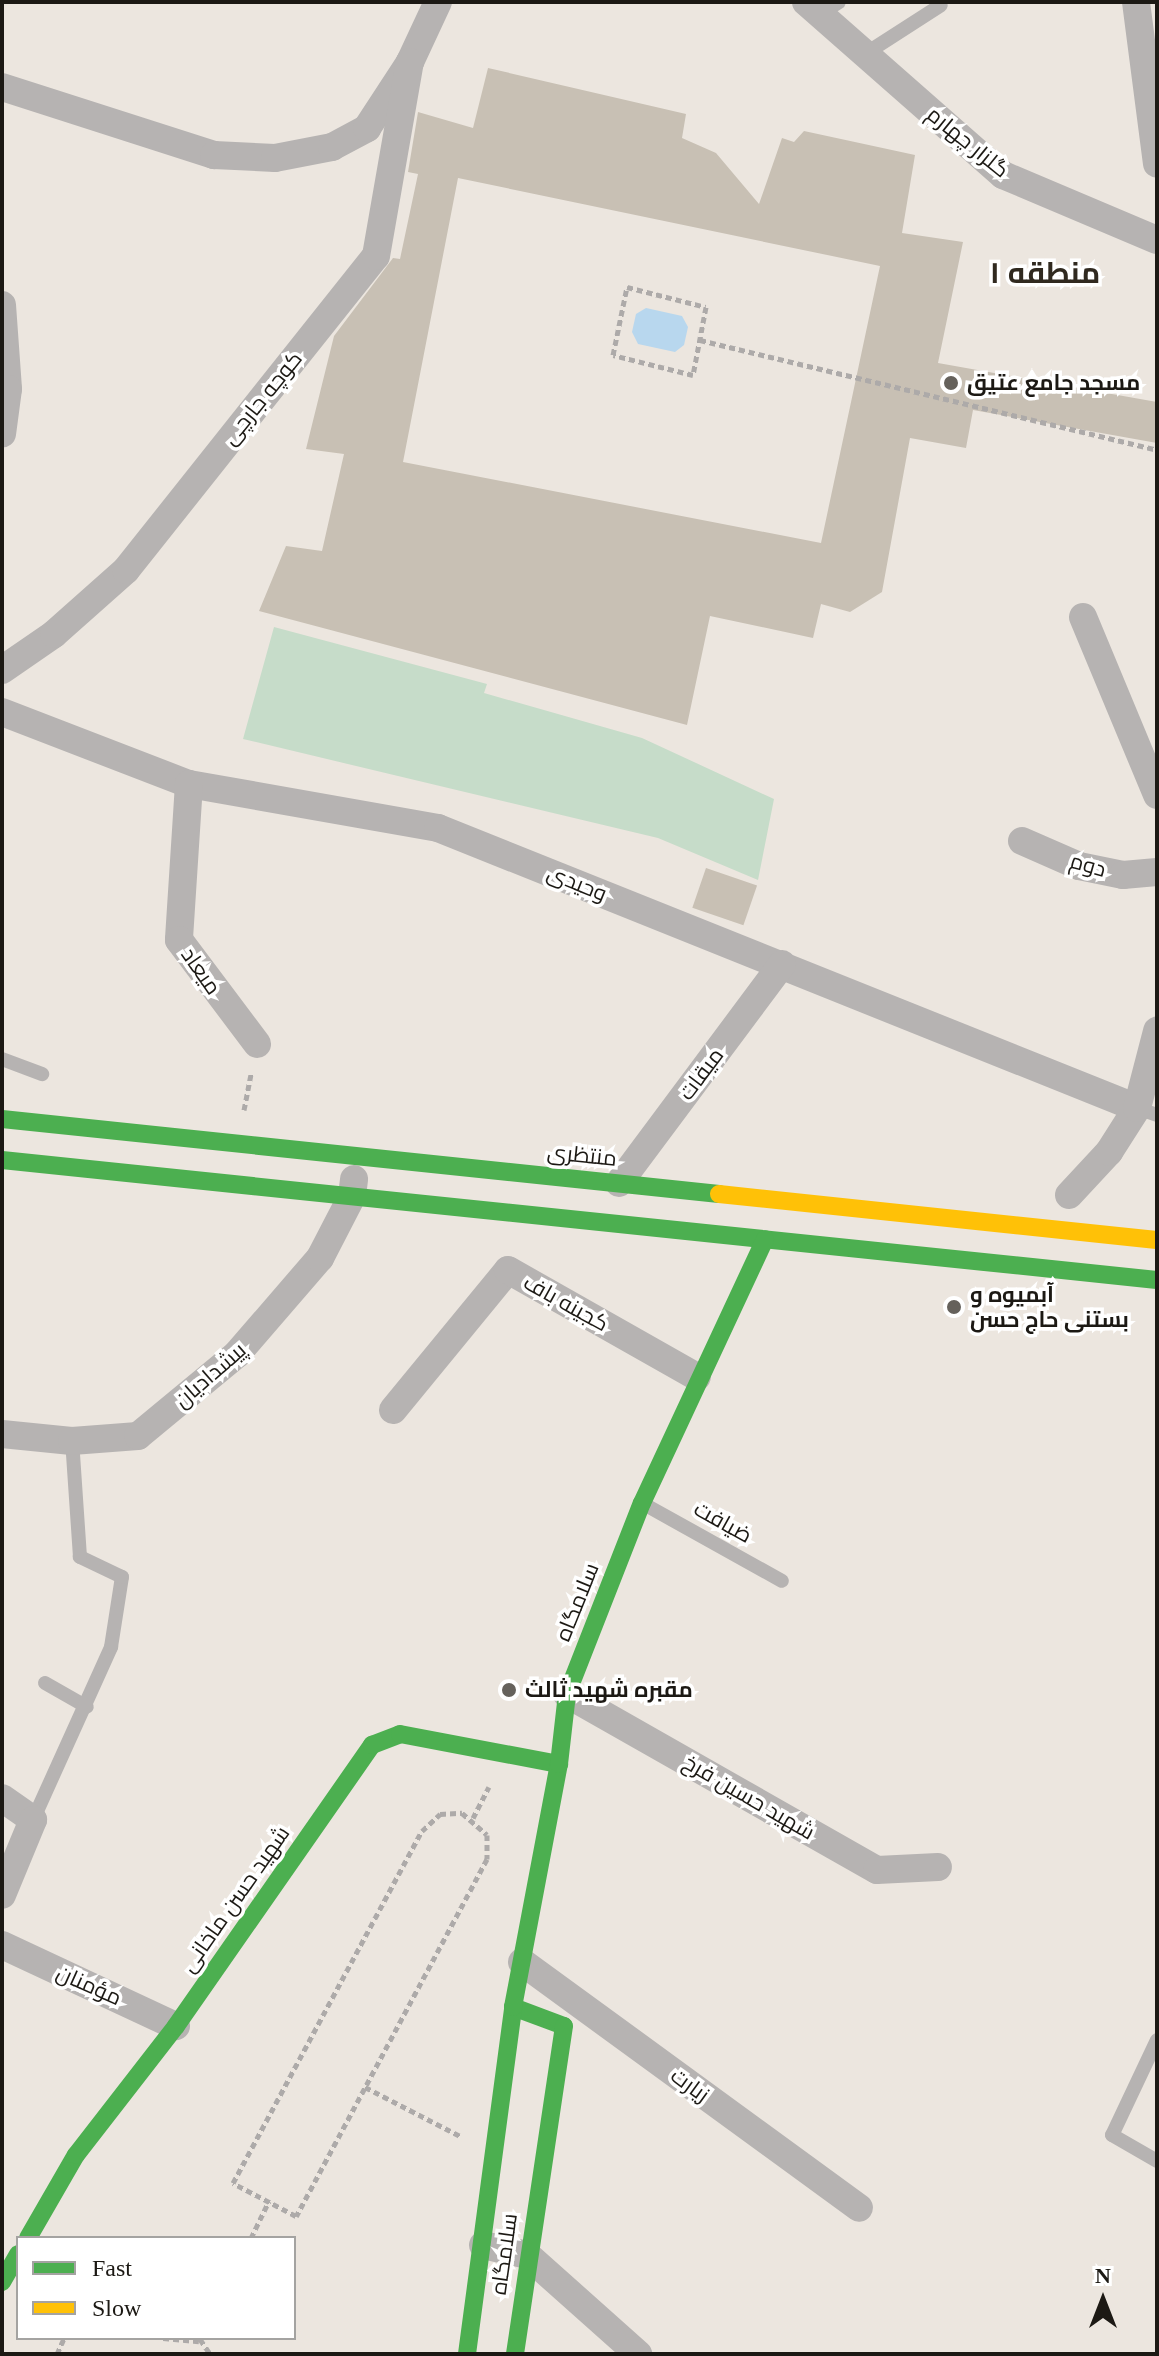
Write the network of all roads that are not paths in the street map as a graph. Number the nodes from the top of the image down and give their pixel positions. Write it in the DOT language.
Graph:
graph roads {
  1 [pos="438,2"];
  2 [pos="1136,2"];
  3 [pos="941,5"];
  4 [pos="822,6"];
  5 [pos="865,54"];
  6 [pos="410,62"];
  7 [pos="2,87"];
  8 [pos="1157,164"];
  9 [pos="1157,240"];
  10 [pos="2,305"];
  11 [pos="2,434"];
  12 [pos="1083,617"];
  13 [pos="2,670"];
  14 [pos="2,712"];
  15 [pos="189,784"];
  16 [pos="1157,795"];
  17 [pos="1022,841"];
  18 [pos="1157,872"];
  19 [pos="782,964"];
  20 [pos="1157,1031"];
  21 [pos="257,1044"];
  22 [pos="2,1059"];
  23 [pos="42,1074"];
  24 [pos="1147,1112"];
  25 [pos="2,1119"];
  26 [pos="358,1156"];
  27 [pos="2,1160"];
  28 [pos="619,1183"];
  29 [pos="1069,1195"];
  30 [pos="352,1196"];
  31 [pos="765,1239"];
  32 [pos="1157,1240"];
  33 [pos="1157,1280"];
  34 [pos="697,1377"];
  35 [pos="393,1410"];
  36 [pos="2,1434"];
  37 [pos="72,1441"];
  38 [pos="642,1503"];
  39 [pos="782,1581"];
  40 [pos="45,1683"];
  41 [pos="567,1694"];
  42 [pos="87,1707"];
  43 [pos="559,1764"];
  44 [pos="2,1798"];
  45 [pos="33,1820"];
  46 [pos="938,1867"];
  47 [pos="2,1895"];
  48 [pos="2,1945"];
  49 [pos="522,1962"];
  50 [pos="513,2007"];
  51 [pos="176,2026"];
  52 [pos="1157,2040"];
  53 [pos="1157,2161"];
  54 [pos="859,2208"];
  55 [pos="29,2236"];
  56 [pos="483,2245"];
  57 [pos="527,2255"];
  58 [pos="16,2258"];
  59 [pos="2,2282"];
  60 [pos="467,2354"];
  61 [pos="515,2354"];
  62 [pos="638,2354"];
  1 -- 6 [label="street"];
  2 -- 8 [label="street"];
  3 -- 5 [label="lane"];
  4 -- 5 [label="street, گلزار چهارم"];
  5 -- 9 [label="street, گلزار چهارم"];
  6 -- 7 [label="street"];
  6 -- 13 [label="street, کوچه جارچی"];
  10 -- 11 [label="street"];
  12 -- 16 [label="street"];
  14 -- 15 [label="street, وحیدی"];
  15 -- 19 [label="street, وحیدی"];
  15 -- 21 [label="street, میعاد"];
  17 -- 18 [label="street, دوم"];
  19 -- 24 [label="street, وحیدی"];
  19 -- 28 [label="street, میقات"];
  20 -- 24 [label="street"];
  22 -- 23 [label="lane"];
  24 -- 29 [label="street"];
  25 -- 26 [label="main road, منتظری"];
  26 -- 28 [label="main road, منتظری"];
  26 -- 30 [label="street, پیشدادیان"];
  27 -- 30 [label="main road"];
  28 -- 32 [label="main road, منتظری"];
  30 -- 31 [label="main road"];
  30 -- 37 [label="street, پیشدادیان"];
  31 -- 33 [label="main road"];
  31 -- 34 [label="main road, سلامگاه"];
  34 -- 35 [label="street, کجینه باف"];
  34 -- 38 [label="main road, سلامگاه"];
  36 -- 37 [label="street, پیشدادیان"];
  37 -- 42 [label="lane"];
  38 -- 39 [label="lane, ضیافت"];
  38 -- 41 [label="main road, سلامگاه"];
  40 -- 42 [label="lane"];
  41 -- 43 [label="main road, سلامگاه"];
  41 -- 46 [label="street, شهید حسین فرخ"];
  42 -- 45 [label="lane"];
  43 -- 49 [label="main road, سلامگاه"];
  43 -- 51 [label="main road, شهید حسن ماخانی"];
  44 -- 45 [label="street"];
  45 -- 47 [label="street"];
  48 -- 51 [label="street, مؤمنان"];
  49 -- 50 [label="main road, سلامگاه"];
  49 -- 54 [label="street, زیارت"];
  50 -- 56 [label="main road, سلامگاه"];
  50 -- 57 [label="main road, سلامگاه"];
  51 -- 55 [label="main road, شهید حسن ماخانی"];
  52 -- 53 [label="lane"];
  56 -- 57 [label="street"];
  56 -- 60 [label="main road, سلامگاه"];
  57 -- 61 [label="main road, سلامگاه"];
  57 -- 62 [label="street"];
  58 -- 59 [label="main road"];
}
